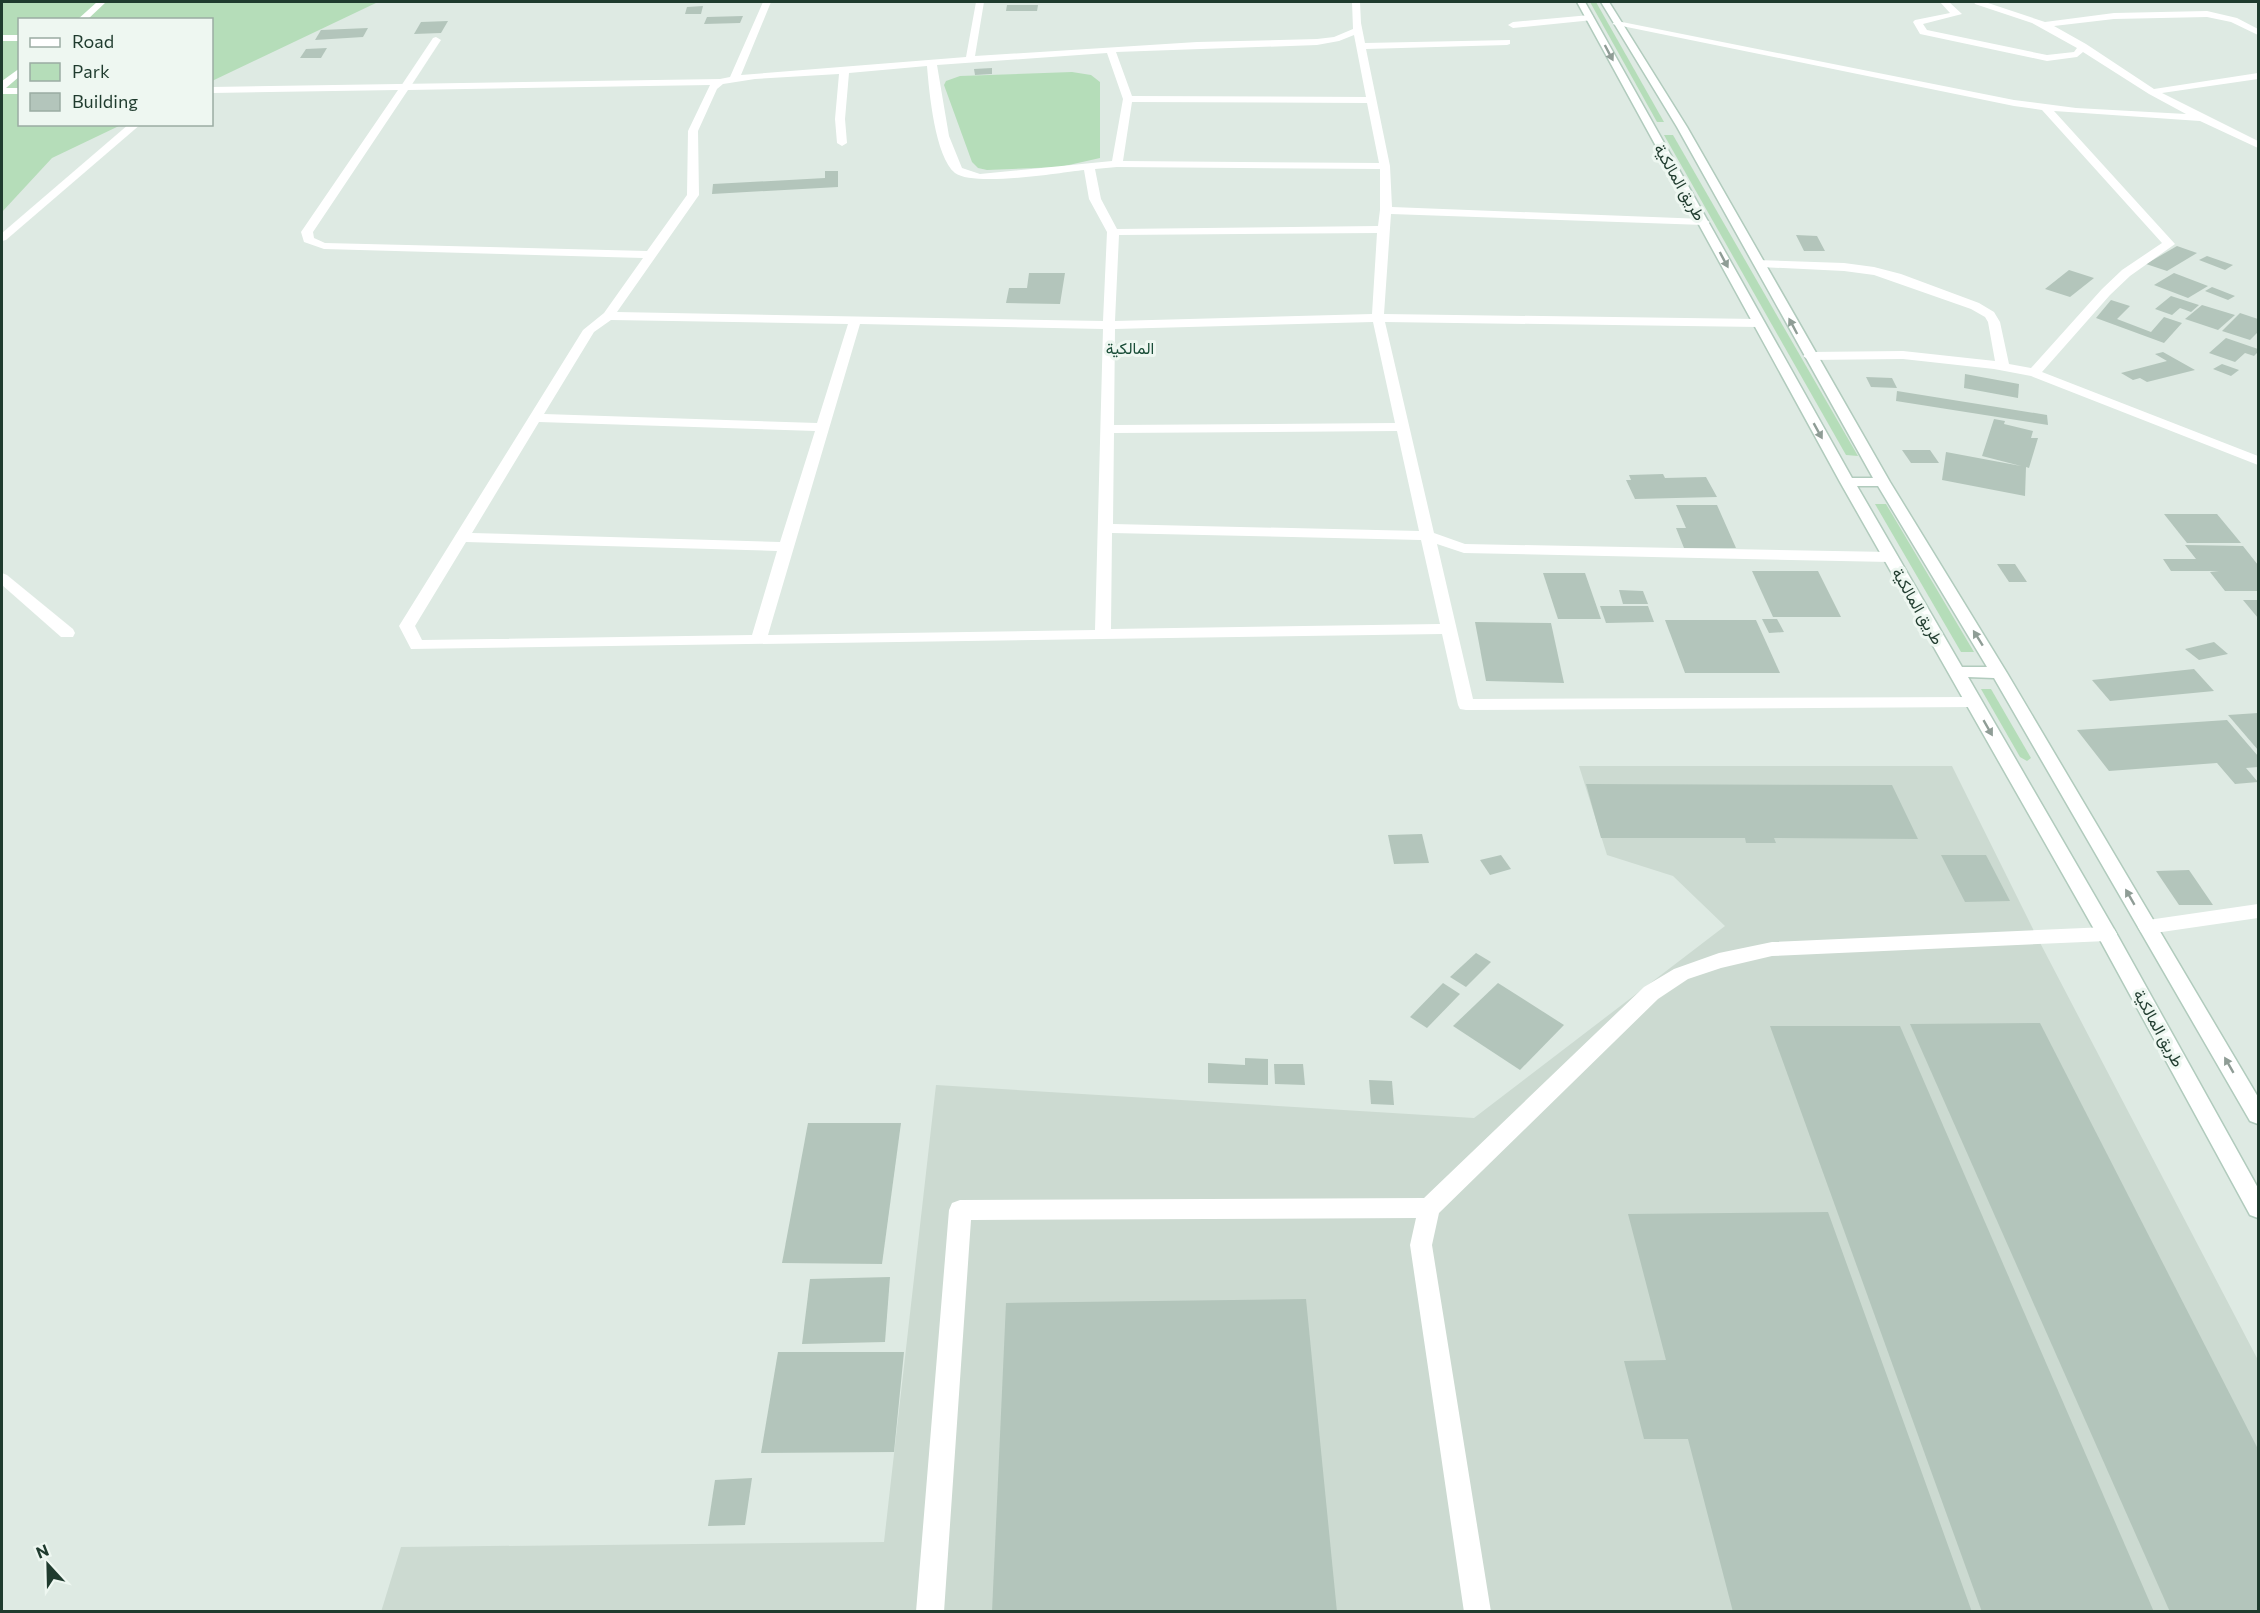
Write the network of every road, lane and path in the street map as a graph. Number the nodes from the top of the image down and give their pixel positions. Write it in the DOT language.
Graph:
graph roads {
  1 [pos="102,2"];
  2 [pos="767,2"];
  3 [pos="980,2"];
  4 [pos="1356,2"];
  5 [pos="1581,2"];
  6 [pos="1605,2"];
  7 [pos="1944,2"];
  8 [pos="1978,2"];
  9 [pos="83,18"];
  10 [pos="1590,18"];
  11 [pos="1617,24"];
  12 [pos="1514,25"];
  13 [pos="2044,26"];
  14 [pos="1358,30"];
  15 [pos="2259,32"];
  16 [pos="2,38"];
  17 [pos="18,38"];
  18 [pos="436,40"];
  19 [pos="1507,42"];
  20 [pos="1362,46"];
  21 [pos="2083,46"];
  22 [pos="1111,51"];
  23 [pos="970,60"];
  24 [pos="932,63"];
  25 [pos="844,71"];
  26 [pos="18,72"];
  27 [pos="2259,76"];
  28 [pos="735,78"];
  29 [pos="720,82"];
  30 [pos="2,86"];
  31 [pos="404,89"];
  32 [pos="213,90"];
  33 [pos="2,91"];
  34 [pos="18,91"];
  35 [pos="2152,92"];
  36 [pos="1128,99"];
  37 [pos="1373,100"];
  38 [pos="2046,108"];
  39 [pos="2200,118"];
  40 [pos="134,126"];
  41 [pos="1665,127"];
  42 [pos="842,143"];
  43 [pos="2259,145"];
  44 [pos="1117,164"];
  45 [pos="1385,166"];
  46 [pos="1089,168"];
  47 [pos="1386,210"];
  48 [pos="1704,222"];
  49 [pos="1383,229"];
  50 [pos="1113,232"];
  51 [pos="2,238"];
  52 [pos="651,255"];
  53 [pos="1760,263"];
  54 [pos="608,316"];
  55 [pos="1378,318"];
  56 [pos="855,321"];
  57 [pos="1758,323"];
  58 [pos="1109,325"];
  59 [pos="1809,356"];
  60 [pos="2003,367"];
  61 [pos="2034,373"];
  62 [pos="534,418"];
  63 [pos="823,427"];
  64 [pos="1403,428"];
  65 [pos="1107,429"];
  66 [pos="2259,461"];
  67 [pos="1847,482"];
  68 [pos="1882,482"];
  69 [pos="1105,528"];
  70 [pos="1428,536"];
  71 [pos="462,537"];
  72 [pos="786,547"];
  73 [pos="1890,557"];
  74 [pos="2,578"];
  75 [pos="1449,629"];
  76 [pos="67,633"];
  77 [pos="1103,634"];
  78 [pos="758,640"];
  79 [pos="1957,672"];
  80 [pos="1999,673"];
  81 [pos="1973,702"];
  82 [pos="2259,911"];
  83 [pos="2148,927"];
  84 [pos="2107,934"];
  85 [pos="2259,1115"];
  86 [pos="1429,1208"];
  87 [pos="2259,1208"];
  88 [pos="930,1611"];
  89 [pos="1478,1611"];
  1 -- 9 [label="street"];
  2 -- 28 [label="street"];
  3 -- 23 [label="street"];
  4 -- 14 [label="street"];
  5 -- 10 [label="street, طريق المالكية"];
  6 -- 11 [label="street, طريق المالكية"];
  7 -- 21 [label="street"];
  8 -- 13 [label="street"];
  10 -- 12 [label="street"];
  10 -- 41 [label="street, طريق المالكية, one-way"];
  11 -- 38 [label="street"];
  11 -- 41 [label="street, طريق المالكية"];
  13 -- 15 [label="street"];
  13 -- 21 [label="street"];
  14 -- 20 [label="street"];
  14 -- 22 [label="street"];
  16 -- 17 [label="street"];
  18 -- 31 [label="street"];
  19 -- 20 [label="street"];
  20 -- 37 [label="street"];
  21 -- 35 [label="street"];
  22 -- 23 [label="street"];
  22 -- 36 [label="street"];
  23 -- 24 [label="street"];
  24 -- 25 [label="street"];
  24 -- 46 [label="street"];
  25 -- 28 [label="street"];
  25 -- 42 [label="street"];
  26 -- 30 [label="street"];
  27 -- 35 [label="street"];
  28 -- 29 [label="street"];
  29 -- 31 [label="street"];
  29 -- 52 [label="street"];
  31 -- 32 [label="street"];
  31 -- 52 [label="street"];
  33 -- 34 [label="street"];
  35 -- 39 [label="street"];
  36 -- 37 [label="street"];
  36 -- 44 [label="street"];
  37 -- 45 [label="street"];
  38 -- 39 [label="street"];
  38 -- 61 [label="street"];
  39 -- 43 [label="street"];
  40 -- 51 [label="street"];
  41 -- 48 [label="street, طريق المالكية"];
  41 -- 53 [label="street, طريق المالكية"];
  44 -- 45 [label="street"];
  44 -- 46 [label="street"];
  45 -- 47 [label="street"];
  46 -- 50 [label="street"];
  47 -- 48 [label="street"];
  47 -- 49 [label="street"];
  48 -- 57 [label="street, طريق المالكية, one-way"];
  49 -- 50 [label="street"];
  49 -- 55 [label="street"];
  50 -- 58 [label="street"];
  52 -- 54 [label="street"];
  59 -- 53 [label="street, طريق المالكية, one-way"];
  53 -- 60 [label="street"];
  54 -- 56 [label="street"];
  54 -- 62 [label="street"];
  55 -- 57 [label="street"];
  55 -- 58 [label="street"];
  55 -- 64 [label="street"];
  56 -- 58 [label="street"];
  56 -- 63 [label="street"];
  57 -- 67 [label="street, طريق المالكية, one-way"];
  58 -- 65 [label="street"];
  59 -- 60 [label="street"];
  59 -- 68 [label="street, طريق المالكية"];
  60 -- 61 [label="street"];
  61 -- 66 [label="street"];
  62 -- 63 [label="street"];
  62 -- 71 [label="street"];
  63 -- 72 [label="street"];
  64 -- 65 [label="street"];
  64 -- 70 [label="street"];
  65 -- 69 [label="street"];
  67 -- 68 [label="street"];
  67 -- 73 [label="street, طريق المالكية"];
  80 -- 68 [label="street, طريق المالكية, one-way"];
  69 -- 70 [label="street"];
  69 -- 77 [label="street"];
  70 -- 73 [label="street"];
  70 -- 75 [label="street"];
  71 -- 72 [label="street"];
  71 -- 78 [label="street"];
  72 -- 78 [label="street"];
  73 -- 79 [label="street, طريق المالكية"];
  74 -- 76 [label="street"];
  75 -- 77 [label="street"];
  75 -- 81 [label="street"];
  77 -- 78 [label="street"];
  79 -- 80 [label="street"];
  79 -- 81 [label="street, طريق المالكية"];
  83 -- 80 [label="street, طريق المالكية, one-way"];
  81 -- 84 [label="street, طريق المالكية, one-way"];
  82 -- 83 [label="street"];
  85 -- 83 [label="street, طريق المالكية, one-way"];
  84 -- 86 [label="street"];
  84 -- 87 [label="street, طريق المالكية"];
  86 -- 88 [label="street"];
  86 -- 89 [label="street"];
}
